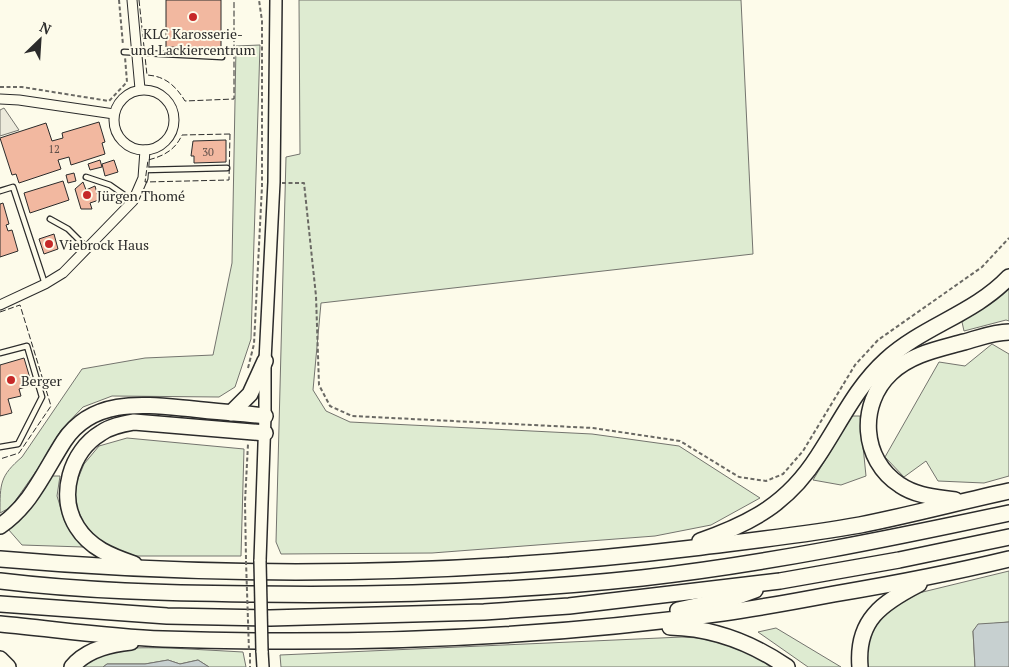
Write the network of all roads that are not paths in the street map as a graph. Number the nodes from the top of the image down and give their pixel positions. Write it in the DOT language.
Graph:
graph roads {
  1 [pos="132,0"];
  2 [pos="276,0"];
  3 [pos="124,52"];
  4 [pos="136,52"];
  5 [pos="222,57"];
  6 [pos="140,89"];
  7 [pos="0,99"];
  8 [pos="114,114"];
  9 [pos="145,150"];
  10 [pos="227,168"];
  11 [pos="144,170"];
  12 [pos="86,177"];
  13 [pos="0,191"];
  14 [pos="133,201"];
  15 [pos="50,219"];
  16 [pos="87,248"];
  17 [pos="1009,277"];
  18 [pos="45,284"];
  19 [pos="0,305"];
  20 [pos="1009,332"];
  21 [pos="0,353"];
  22 [pos="265,361"];
  23 [pos="231,413"];
  24 [pos="266,416"];
  25 [pos="265,433"];
  26 [pos="0,447"];
  27 [pos="1009,491"];
  28 [pos="964,501"];
  29 [pos="1009,513"];
  30 [pos="0,526"];
  31 [pos="1009,537"];
  32 [pos="671,551"];
  33 [pos="0,559"];
  34 [pos="1009,559"];
  35 [pos="159,570"];
  36 [pos="932,577"];
  37 [pos="0,581"];
  38 [pos="780,581"];
  39 [pos="0,604"];
  40 [pos="0,624"];
  41 [pos="611,626"];
  42 [pos="160,638"];
  43 [pos="0,659"];
  44 [pos="8,667"];
  45 [pos="72,667"];
  46 [pos="263,667"];
  47 [pos="787,667"];
  48 [pos="860,667"];
  1 -- 4 [label="street"];
  2 -- 22 [label="main road"];
  3 -- 4 [label="lane"];
  4 -- 5 [label="lane"];
  4 -- 6 [label="street"];
  6 -- 8 [label="street"];
  6 -- 9 [label="street"];
  7 -- 8 [label="street"];
  8 -- 9 [label="street"];
  9 -- 11 [label="street"];
  10 -- 11 [label="lane"];
  11 -- 14 [label="street"];
  12 -- 14 [label="lane"];
  13 -- 18 [label="lane"];
  14 -- 16 [label="street"];
  15 -- 16 [label="lane"];
  16 -- 18 [label="street"];
  17 -- 32 [label="highway"];
  18 -- 19 [label="street"];
  20 -- 28 [label="highway"];
  21 -- 26 [label="lane"];
  22 -- 23 [label="highway"];
  22 -- 24 [label="main road"];
  23 -- 24 [label="highway"];
  23 -- 30 [label="highway"];
  24 -- 25 [label="main road"];
  25 -- 35 [label="highway"];
  25 -- 46 [label="main road, bridge"];
  27 -- 28 [label="highway"];
  28 -- 32 [label="highway"];
  29 -- 37 [label="highway"];
  31 -- 38 [label="highway"];
  32 -- 35 [label="highway"];
  33 -- 35 [label="highway"];
  34 -- 36 [label="highway"];
  36 -- 41 [label="highway"];
  36 -- 48 [label="highway"];
  38 -- 39 [label="highway"];
  38 -- 41 [label="highway"];
  40 -- 42 [label="highway"];
  41 -- 42 [label="highway"];
  41 -- 47 [label="highway"];
  42 -- 45 [label="highway"];
  43 -- 44 [label="highway"];
}
